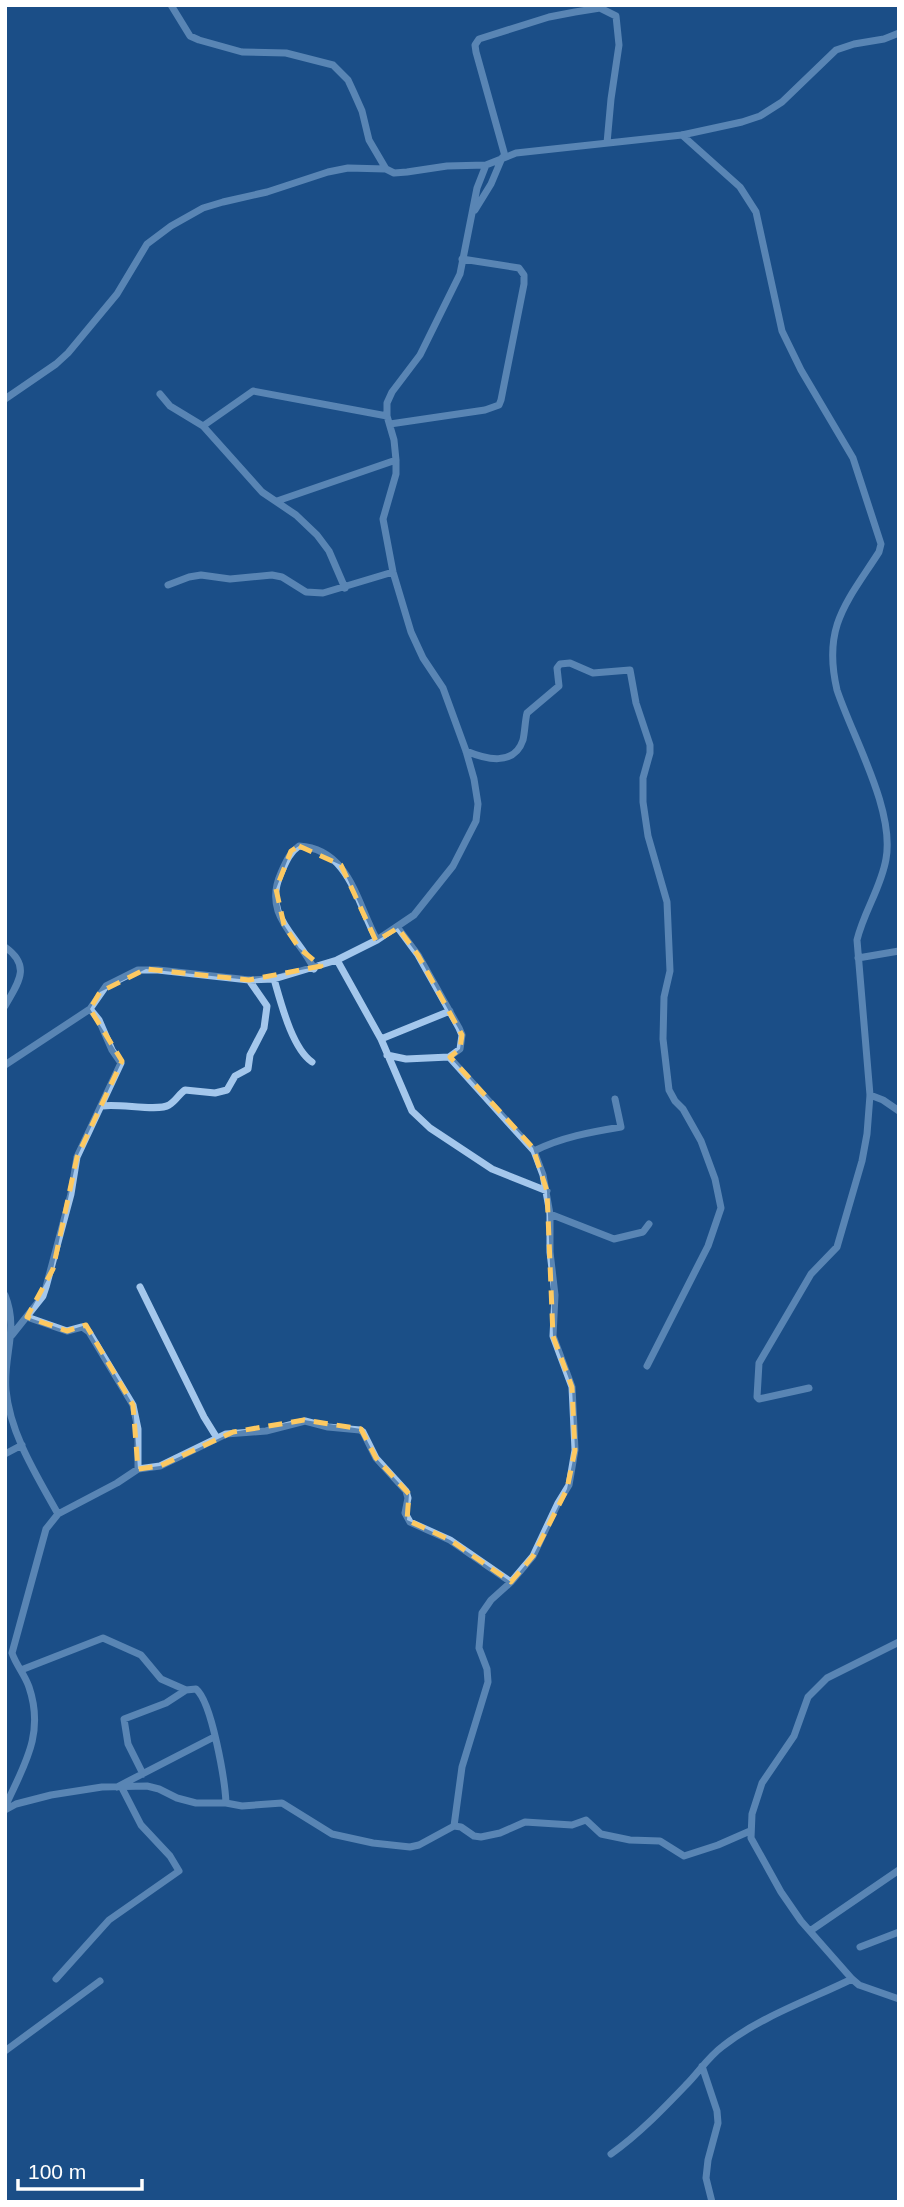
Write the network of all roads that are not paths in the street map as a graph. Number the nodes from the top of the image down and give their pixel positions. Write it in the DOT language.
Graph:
graph roads {
  1 [pos="171,5"];
  2 [pos="899,33"];
  3 [pos="682,135"];
  4 [pos="607,143"];
  5 [pos="504,157"];
  6 [pos="486,165"];
  7 [pos="386,169"];
  8 [pos="472,216"];
  9 [pos="462,259"];
  10 [pos="160,394"];
  11 [pos="5,399"];
  12 [pos="389,420"];
  13 [pos="204,426"];
  14 [pos="396,460"];
  15 [pos="277,501"];
  16 [pos="393,572"];
  17 [pos="168,585"];
  18 [pos="345,588"];
  19 [pos="466,751"];
  20 [pos="398,928"];
  21 [pos="377,940"];
  22 [pos="5,947"];
  23 [pos="899,951"];
  24 [pos="858,958"];
  25 [pos="337,960"];
  26 [pos="314,969"];
  27 [pos="274,979"];
  28 [pos="249,980"];
  29 [pos="5,1006"];
  30 [pos="90,1009"];
  31 [pos="450,1011"];
  32 [pos="381,1039"];
  33 [pos="387,1055"];
  34 [pos="449,1056"];
  35 [pos="313,1062"];
  36 [pos="5,1065"];
  37 [pos="870,1095"];
  38 [pos="615,1099"];
  39 [pos="102,1105"];
  40 [pos="899,1111"];
  41 [pos="534,1150"];
  42 [pos="547,1191"];
  43 [pos="550,1214"];
  44 [pos="649,1224"];
  45 [pos="140,1287"];
  46 [pos="5,1295"];
  47 [pos="27,1317"];
  48 [pos="12,1335"];
  49 [pos="647,1366"];
  50 [pos="809,1388"];
  51 [pos="217,1438"];
  52 [pos="22,1445"];
  53 [pos="5,1454"];
  54 [pos="138,1469"];
  55 [pos="58,1514"];
  56 [pos="511,1582"];
  57 [pos="899,1642"];
  58 [pos="21,1670"];
  59 [pos="186,1690"];
  60 [pos="214,1737"];
  61 [pos="143,1774"];
  62 [pos="119,1788"];
  63 [pos="226,1803"];
  64 [pos="5,1808"];
  65 [pos="454,1826"];
  66 [pos="750,1830"];
  67 [pos="899,1870"];
  68 [pos="810,1930"];
  69 [pos="899,1931"];
  70 [pos="860,1947"];
  71 [pos="56,1979"];
  72 [pos="852,1979"];
  73 [pos="100,1981"];
  74 [pos="899,1999"];
  75 [pos="5,2051"];
  76 [pos="702,2066"];
  77 [pos="611,2154"];
  78 [pos="712,2202"];
  1 -- 7 [label="street"];
  2 -- 3 [label="street"];
  3 -- 4 [label="street"];
  3 -- 24 [label="street"];
  4 -- 5 [label="street"];
  4 -- 5 [label="street"];
  5 -- 6 [label="street"];
  5 -- 8 [label="street"];
  6 -- 7 [label="street"];
  6 -- 8 [label="street"];
  7 -- 11 [label="street"];
  8 -- 9 [label="street"];
  9 -- 12 [label="street"];
  9 -- 12 [label="street"];
  10 -- 13 [label="street"];
  12 -- 13 [label="street"];
  12 -- 14 [label="street"];
  13 -- 15 [label="street"];
  14 -- 15 [label="street"];
  14 -- 16 [label="street"];
  15 -- 18 [label="street"];
  16 -- 18 [label="street"];
  16 -- 19 [label="street"];
  17 -- 18 [label="street"];
  19 -- 20 [label="street"];
  19 -- 49 [label="street"];
  20 -- 21 [label="street"];
  20 -- 31 [label="street"];
  21 -- 25 [label="street"];
  21 -- 26 [label="street"];
  22 -- 29 [label="street"];
  23 -- 24 [label="street"];
  24 -- 37 [label="street"];
  25 -- 26 [label="street"];
  25 -- 32 [label="street"];
  26 -- 27 [label="street"];
  27 -- 28 [label="street"];
  27 -- 35 [label="street"];
  28 -- 30 [label="street"];
  28 -- 39 [label="street"];
  30 -- 36 [label="street"];
  30 -- 39 [label="street"];
  31 -- 32 [label="street"];
  31 -- 34 [label="street"];
  32 -- 33 [label="street"];
  33 -- 34 [label="street"];
  33 -- 42 [label="street"];
  34 -- 41 [label="street"];
  37 -- 40 [label="street"];
  37 -- 50 [label="street"];
  38 -- 41 [label="street"];
  39 -- 47 [label="street"];
  41 -- 42 [label="street"];
  42 -- 43 [label="street"];
  43 -- 44 [label="street"];
  43 -- 56 [label="street"];
  45 -- 51 [label="street"];
  46 -- 48 [label="street"];
  47 -- 48 [label="street"];
  47 -- 54 [label="street"];
  48 -- 52 [label="street"];
  51 -- 54 [label="street"];
  51 -- 56 [label="street"];
  52 -- 53 [label="street"];
  52 -- 55 [label="street"];
  54 -- 55 [label="street"];
  55 -- 58 [label="street"];
  56 -- 65 [label="street"];
  57 -- 66 [label="street"];
  58 -- 59 [label="street"];
  58 -- 64 [label="street"];
  59 -- 60 [label="street"];
  59 -- 61 [label="street"];
  60 -- 61 [label="street"];
  60 -- 63 [label="street"];
  61 -- 62 [label="street"];
  62 -- 63 [label="street"];
  62 -- 64 [label="street"];
  62 -- 71 [label="street"];
  63 -- 65 [label="street"];
  65 -- 66 [label="street"];
  66 -- 68 [label="street"];
  67 -- 68 [label="street"];
  68 -- 72 [label="street"];
  69 -- 70 [label="street"];
  72 -- 74 [label="street"];
  72 -- 76 [label="street"];
  73 -- 75 [label="street"];
  76 -- 77 [label="street"];
  76 -- 78 [label="street"];
}
